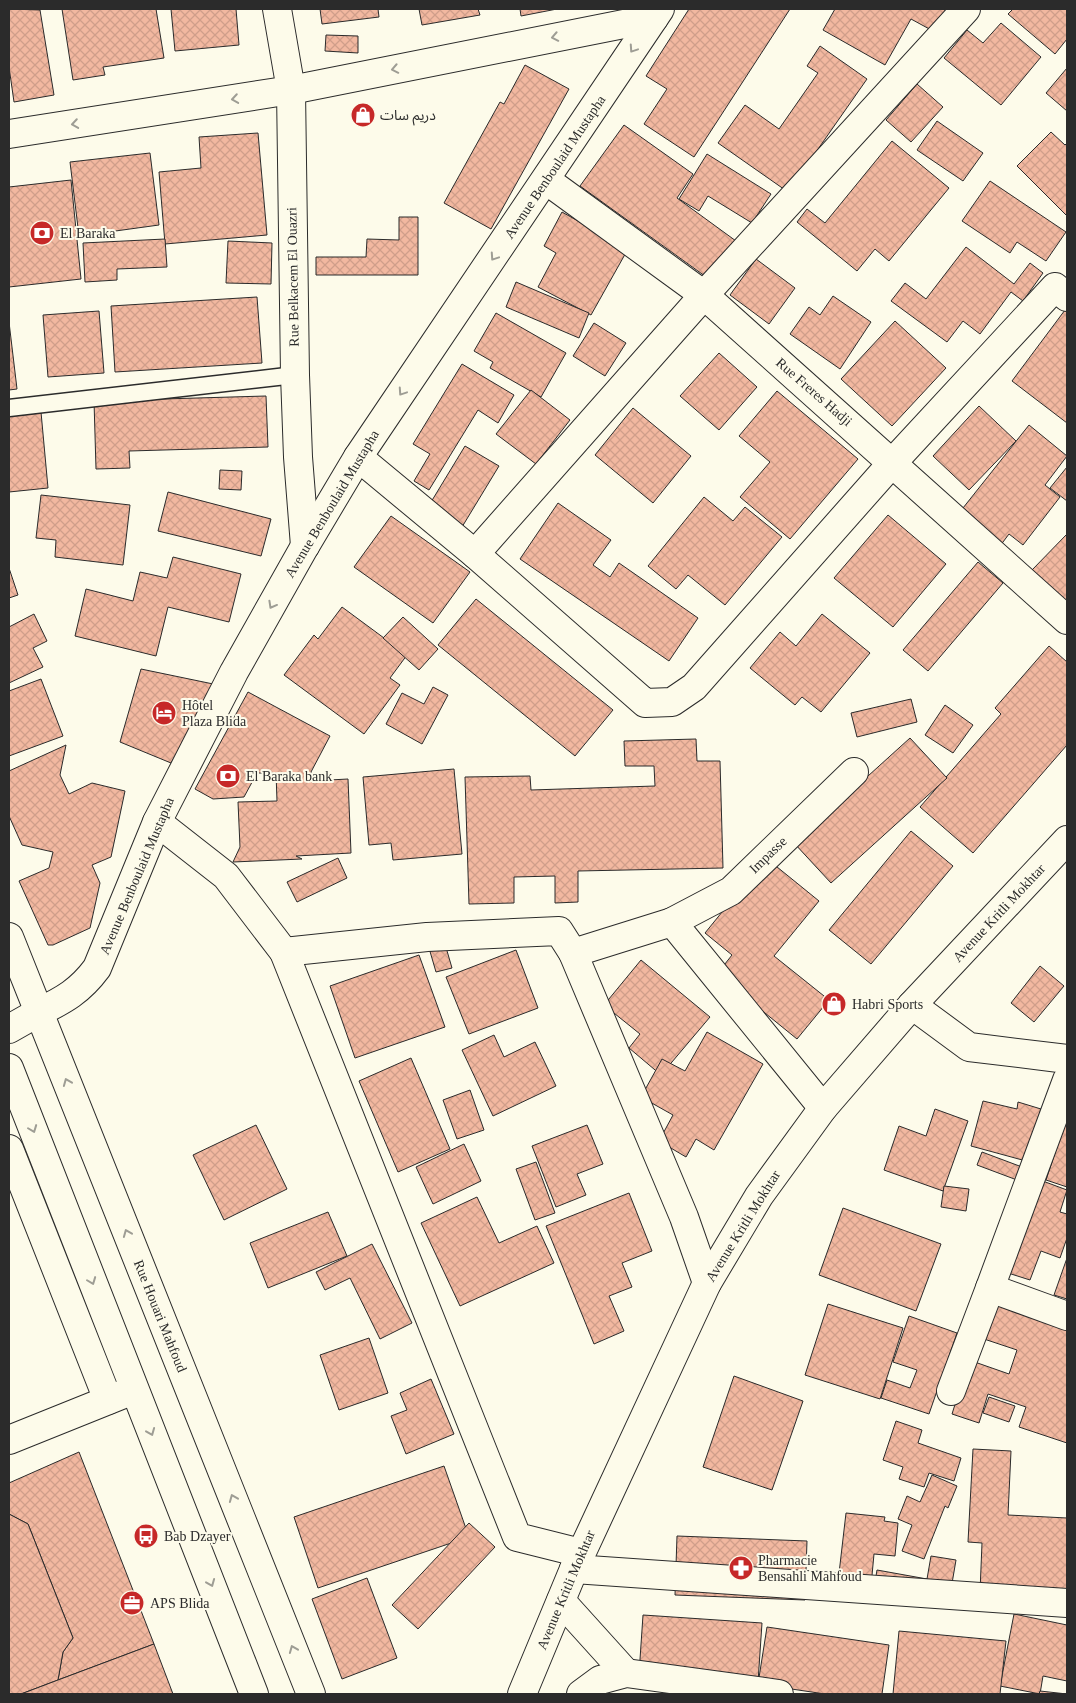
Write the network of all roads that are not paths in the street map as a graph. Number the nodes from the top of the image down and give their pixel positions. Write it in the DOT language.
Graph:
graph roads {
  1 [pos="278,9"];
  2 [pos="966,9"];
  3 [pos="657,13"];
  4 [pos="592,19"];
  5 [pos="291,90"];
  6 [pos="9,134"];
  7 [pos="546,180"];
  8 [pos="1063,286"];
  9 [pos="704,295"];
  10 [pos="295,375"];
  11 [pos="9,408"];
  12 [pos="358,457"];
  13 [pos="893,462"];
  14 [pos="305,546"];
  15 [pos="475,554"];
  16 [pos="1067,620"];
  17 [pos="854,772"];
  18 [pos="157,822"];
  19 [pos="1067,840"];
  20 [pos="672,922"];
  21 [pos="9,937"];
  22 [pos="284,952"];
  23 [pos="573,954"];
  24 [pos="912,1005"];
  25 [pos="39,1012"];
  26 [pos="9,1028"];
  27 [pos="1067,1058"];
  28 [pos="9,1068"];
  29 [pos="1067,1080"];
  30 [pos="823,1108"];
  31 [pos="9,1149"];
  32 [pos="706,1283"];
  33 [pos="990,1288"];
  34 [pos="1067,1316"];
  35 [pos="134,1390"];
  36 [pos="951,1390"];
  37 [pos="108,1400"];
  38 [pos="9,1440"];
  39 [pos="578,1561"];
  40 [pos="561,1601"];
  41 [pos="1067,1603"];
  42 [pos="626,1673"];
  43 [pos="523,1690"];
  44 [pos="254,1694"];
  45 [pos="311,1694"];
  46 [pos="581,1694"];
  47 [pos="779,1694"];
  1 -- 5 [label="street, Rue Belkacem El Ouazri"];
  2 -- 9 [label="street"];
  3 -- 4 [label="street"];
  3 -- 7 [label="street, Avenue Benboulaid Mustapha, one-way"];
  4 -- 5 [label="street, one-way"];
  5 -- 6 [label="street, one-way"];
  5 -- 10 [label="street, Rue Belkacem El Ouazri"];
  7 -- 9 [label="street, Rue Freres Hadji"];
  7 -- 12 [label="street, Avenue Benboulaid Mustapha, one-way"];
  8 -- 13 [label="street"];
  9 -- 13 [label="street, Rue Freres Hadji"];
  9 -- 15 [label="street"];
  10 -- 11 [label="lane"];
  10 -- 14 [label="street, Rue Belkacem El Ouazri"];
  12 -- 14 [label="street, Avenue Benboulaid Mustapha"];
  12 -- 15 [label="street"];
  13 -- 15 [label="street"];
  13 -- 16 [label="street, Rue Freres Hadji"];
  14 -- 18 [label="street, Avenue Benboulaid Mustapha, one-way"];
  17 -- 20 [label="street, Impasse"];
  18 -- 22 [label="street"];
  18 -- 25 [label="street, Avenue Benboulaid Mustapha"];
  19 -- 24 [label="street, Avenue Kritli Mokhtar"];
  20 -- 23 [label="street, Impasse"];
  20 -- 30 [label="street"];
  21 -- 25 [label="street, Rue Houari Mahfoud"];
  22 -- 23 [label="street"];
  22 -- 39 [label="street"];
  23 -- 32 [label="street"];
  24 -- 27 [label="street"];
  24 -- 30 [label="street, Avenue Kritli Mokhtar"];
  25 -- 26 [label="street, Avenue Benboulaid Mustapha"];
  45 -- 25 [label="street, Rue Houari Mahfoud, one-way"];
  28 -- 35 [label="street, one-way"];
  29 -- 33 [label="street"];
  30 -- 32 [label="street, Avenue Kritli Mokhtar"];
  31 -- 37 [label="street"];
  32 -- 39 [label="street, Avenue Kritli Mokhtar"];
  33 -- 34 [label="street"];
  33 -- 36 [label="street"];
  35 -- 37 [label="street"];
  35 -- 44 [label="street, one-way"];
  37 -- 38 [label="street"];
  39 -- 40 [label="street, Avenue Kritli Mokhtar"];
  39 -- 41 [label="street"];
  40 -- 42 [label="street"];
  40 -- 43 [label="street, Avenue Kritli Mokhtar"];
  42 -- 46 [label="street"];
  42 -- 47 [label="street"];
}
